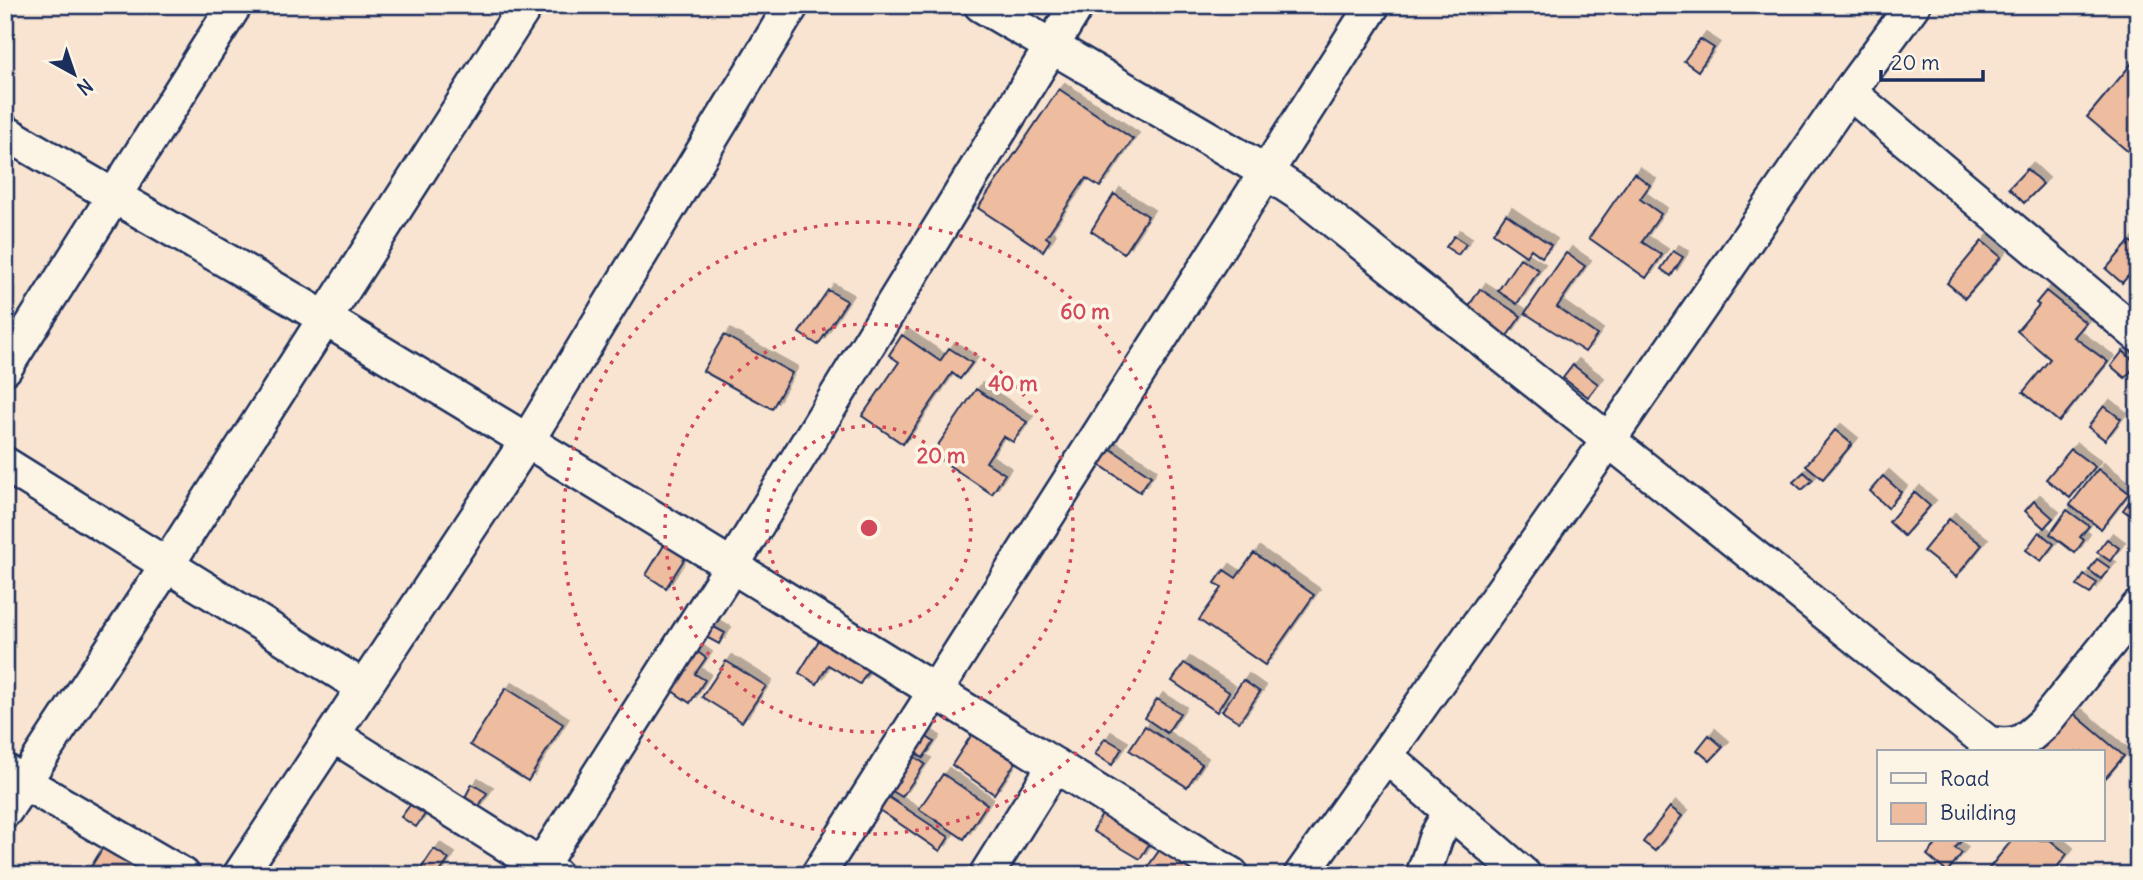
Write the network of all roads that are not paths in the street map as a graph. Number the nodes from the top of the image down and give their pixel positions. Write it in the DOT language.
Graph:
graph roads {
  1 [pos="235,5"];
  2 [pos="526,5"];
  3 [pos="792,5"];
  4 [pos="981,5"];
  5 [pos="1077,5"];
  6 [pos="1373,5"];
  7 [pos="1913,5"];
  8 [pos="1050,45"];
  9 [pos="1849,92"];
  10 [pos="5,132"];
  11 [pos="1266,173"];
  12 [pos="113,197"];
  13 [pos="326,319"];
  14 [pos="2138,335"];
  15 [pos="5,368"];
  16 [pos="1608,441"];
  17 [pos="527,442"];
  18 [pos="5,464"];
  19 [pos="733,564"];
  20 [pos="167,565"];
  21 [pos="2138,607"];
  22 [pos="363,687"];
  23 [pos="936,691"];
  24 [pos="333,735"];
  25 [pos="1386,756"];
  26 [pos="1055,765"];
  27 [pos="15,777"];
  28 [pos="5,811"];
  29 [pos="1450,812"];
  30 [pos="543,872"];
  31 [pos="184,875"];
  32 [pos="240,875"];
  33 [pos="818,875"];
  34 [pos="986,875"];
  35 [pos="1232,875"];
  36 [pos="1301,875"];
  37 [pos="1423,875"];
  38 [pos="1524,875"];
  1 -- 12 [label="street"];
  2 -- 13 [label="street"];
  3 -- 17 [label="street"];
  4 -- 8 [label="street"];
  5 -- 8 [label="street"];
  6 -- 11 [label="street"];
  7 -- 9 [label="street"];
  8 -- 11 [label="street"];
  8 -- 19 [label="street"];
  9 -- 14 [label="street"];
  9 -- 16 [label="street"];
  10 -- 12 [label="street"];
  11 -- 16 [label="street"];
  11 -- 23 [label="street"];
  12 -- 13 [label="street"];
  12 -- 15 [label="street"];
  13 -- 17 [label="street"];
  13 -- 20 [label="street"];
  16 -- 21 [label="street"];
  16 -- 25 [label="street"];
  17 -- 19 [label="street"];
  17 -- 22 [label="street"];
  18 -- 20 [label="street"];
  19 -- 23 [label="street"];
  19 -- 30 [label="street"];
  20 -- 22 [label="street"];
  20 -- 27 [label="street"];
  22 -- 24 [label="street"];
  23 -- 26 [label="street"];
  23 -- 33 [label="street"];
  24 -- 30 [label="street"];
  24 -- 32 [label="street"];
  25 -- 29 [label="street"];
  25 -- 36 [label="street"];
  26 -- 34 [label="street"];
  26 -- 35 [label="street"];
  27 -- 28 [label="street"];
  27 -- 31 [label="street"];
  29 -- 37 [label="street"];
  29 -- 38 [label="street"];
}
